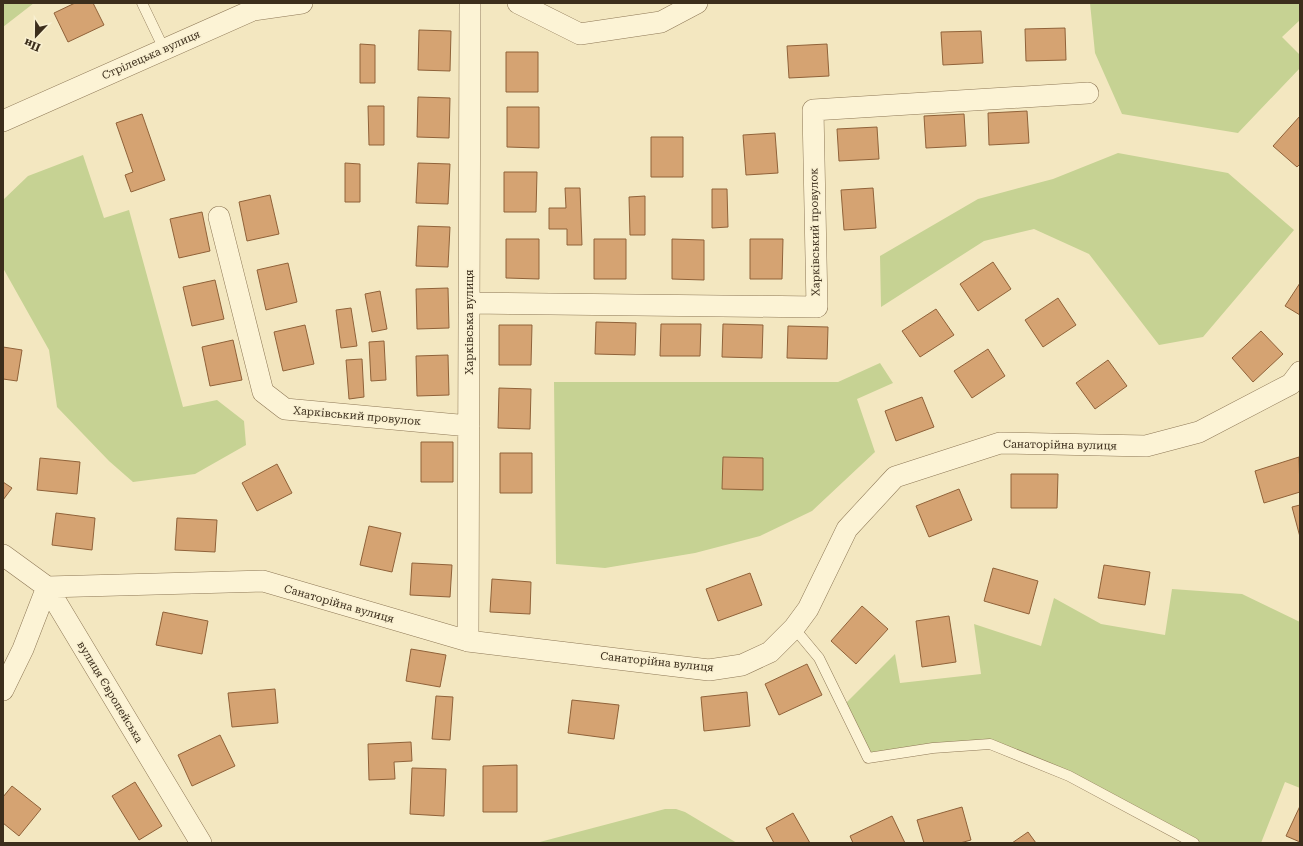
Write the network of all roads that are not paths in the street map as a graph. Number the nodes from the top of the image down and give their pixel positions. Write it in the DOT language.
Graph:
graph roads {
  1 [pos="142,3"];
  2 [pos="302,3"];
  3 [pos="470,3"];
  4 [pos="518,3"];
  5 [pos="697,3"];
  6 [pos="164,49"];
  7 [pos="1088,93"];
  8 [pos="3,121"];
  9 [pos="218,217"];
  10 [pos="469,303"];
  11 [pos="1297,383"];
  12 [pos="469,426"];
  13 [pos="3,555"];
  14 [pos="47,587"];
  15 [pos="794,628"];
  16 [pos="468,641"];
  17 [pos="3,690"];
  18 [pos="201,843"];
  19 [pos="1194,843"];
  1 -- 6 [label="lane"];
  2 -- 6 [label="street, Стрілецька вулиця"];
  3 -- 10 [label="street, Харківська вулиця"];
  4 -- 5 [label="street"];
  6 -- 8 [label="street, Стрілецька вулиця"];
  7 -- 10 [label="street, Харківський провулок"];
  9 -- 12 [label="street, Харківський провулок"];
  10 -- 12 [label="street, Харківська вулиця"];
  11 -- 15 [label="street, Санаторійна вулиця"];
  12 -- 16 [label="street, Харківська вулиця"];
  13 -- 14 [label="street, вулиця Європейська"];
  14 -- 16 [label="street, Санаторійна вулиця"];
  14 -- 17 [label="street"];
  14 -- 18 [label="street, вулиця Європейська"];
  15 -- 16 [label="street, Санаторійна вулиця"];
  15 -- 19 [label="lane"];
}
